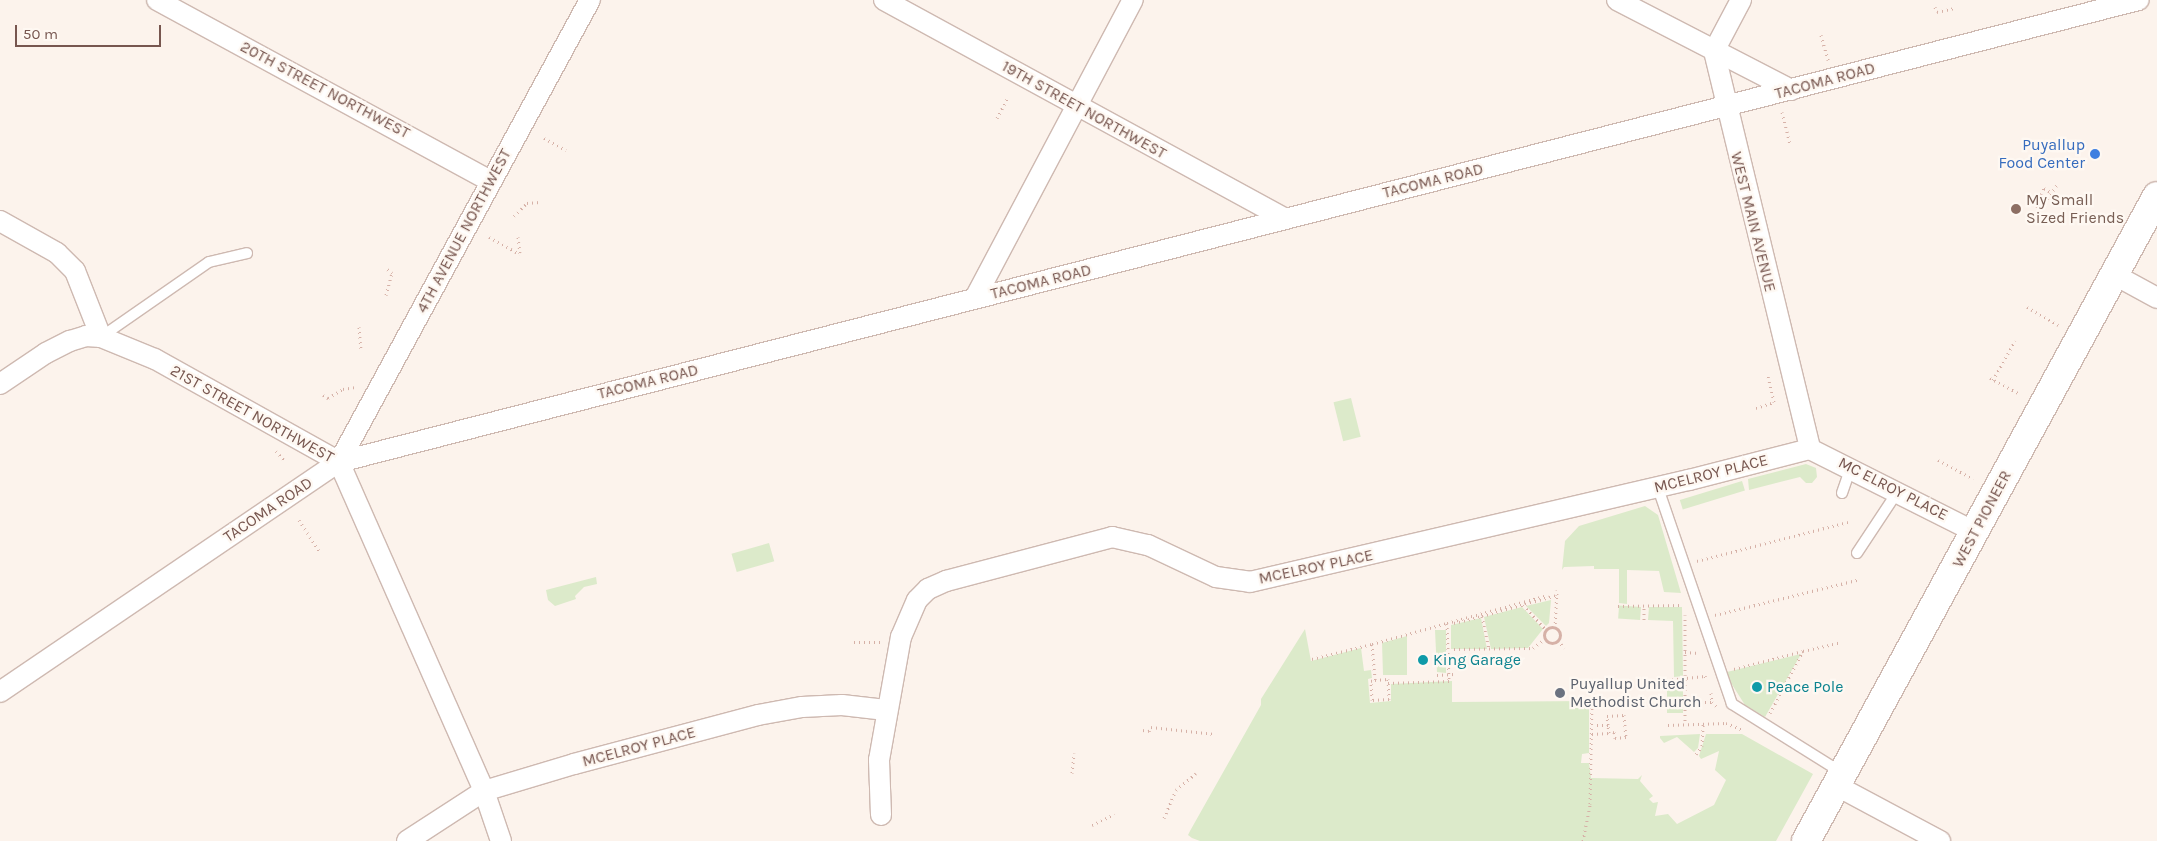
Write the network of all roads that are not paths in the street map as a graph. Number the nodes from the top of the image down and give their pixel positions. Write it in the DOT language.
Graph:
graph roads {
  1 [pos="157,0"];
  2 [pos="590,0"];
  3 [pos="884,0"];
  4 [pos="1133,0"];
  5 [pos="1617,0"];
  6 [pos="1741,0"];
  7 [pos="2139,0"];
  8 [pos="1714,51"];
  9 [pos="1784,92"];
  10 [pos="1076,105"];
  11 [pos="1725,108"];
  12 [pos="491,181"];
  13 [pos="2157,196"];
  14 [pos="1285,219"];
  15 [pos="0,221"];
  16 [pos="247,253"];
  17 [pos="2115,275"];
  18 [pos="975,298"];
  19 [pos="2157,298"];
  20 [pos="101,337"];
  21 [pos="0,384"];
  22 [pos="1810,448"];
  23 [pos="339,462"];
  24 [pos="1852,467"];
  25 [pos="1658,488"];
  26 [pos="1898,491"];
  27 [pos="1842,493"];
  28 [pos="1976,532"];
  29 [pos="1857,553"];
  30 [pos="0,692"];
  31 [pos="886,710"];
  32 [pos="1841,780"];
  33 [pos="484,791"];
  34 [pos="881,815"];
  35 [pos="407,841"];
  36 [pos="501,841"];
  37 [pos="1806,841"];
  38 [pos="1940,841"];
  1 -- 12 [label="street, 20TH STREET NORTHWEST"];
  2 -- 12 [label="street, 4TH AVENUE NORTHWEST"];
  3 -- 10 [label="street, 19TH STREET NORTHWEST"];
  4 -- 10 [label="street"];
  5 -- 8 [label="street"];
  6 -- 8 [label="street"];
  7 -- 9 [label="street, TACOMA ROAD"];
  8 -- 9 [label="street"];
  8 -- 11 [label="street, WEST MAIN AVENUE"];
  9 -- 11 [label="street, TACOMA ROAD"];
  10 -- 14 [label="street, 19TH STREET NORTHWEST"];
  10 -- 18 [label="street"];
  11 -- 14 [label="street, TACOMA ROAD"];
  11 -- 22 [label="street, WEST MAIN AVENUE"];
  12 -- 23 [label="street, 4TH AVENUE NORTHWEST"];
  13 -- 17 [label="main road, WEST PIONEER"];
  14 -- 18 [label="street, TACOMA ROAD"];
  15 -- 20 [label="street"];
  16 -- 20 [label="lane"];
  17 -- 19 [label="street"];
  17 -- 28 [label="main road, WEST PIONEER"];
  18 -- 23 [label="street, TACOMA ROAD"];
  20 -- 21 [label="street"];
  20 -- 23 [label="street, 21ST STREET NORTHWEST"];
  22 -- 24 [label="street, MC ELROY PLACE"];
  22 -- 25 [label="street, MCELROY PLACE"];
  23 -- 30 [label="street, TACOMA ROAD"];
  23 -- 33 [label="street, 21ST STREET NORTHWEST"];
  24 -- 26 [label="street, MC ELROY PLACE"];
  24 -- 27 [label="lane"];
  25 -- 31 [label="street, MCELROY PLACE"];
  25 -- 32 [label="lane"];
  26 -- 28 [label="street, MC ELROY PLACE"];
  26 -- 29 [label="lane"];
  28 -- 32 [label="main road, WEST PIONEER"];
  31 -- 33 [label="street, MCELROY PLACE"];
  31 -- 34 [label="street, MCELROY PLACE"];
  32 -- 37 [label="main road, WEST PIONEER"];
  32 -- 38 [label="street"];
  33 -- 35 [label="street, MCELROY PLACE"];
  33 -- 36 [label="street, 21ST STREET NORTHWEST"];
}
